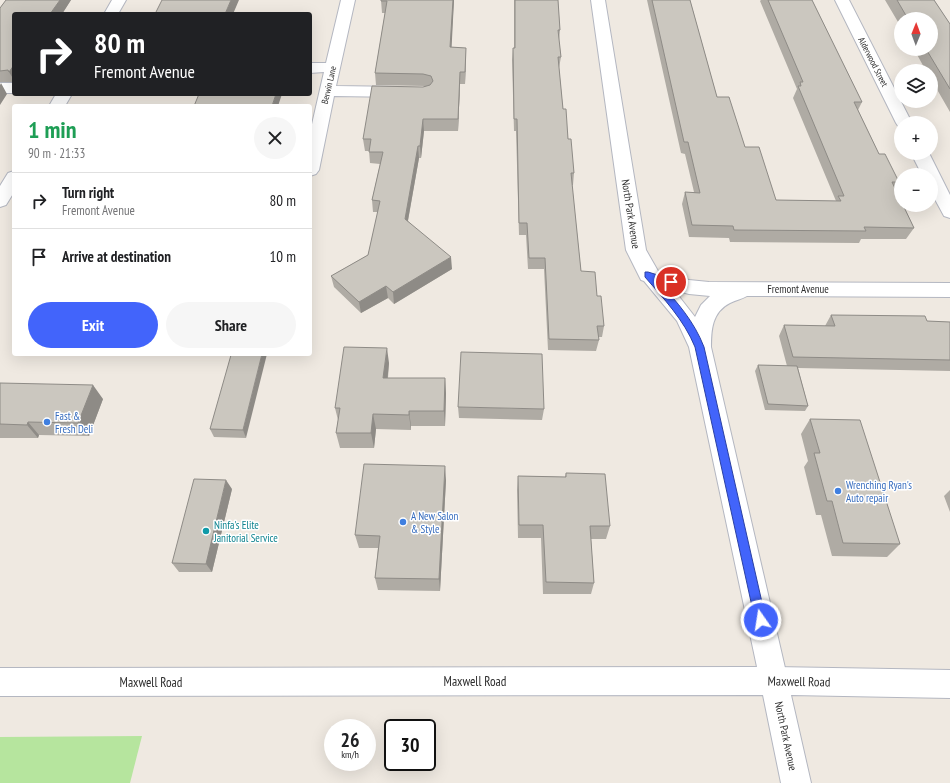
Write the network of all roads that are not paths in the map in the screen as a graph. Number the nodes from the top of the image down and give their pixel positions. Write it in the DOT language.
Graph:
graph roads {
  1 [pos="119,0"];
  2 [pos="348,0"];
  3 [pos="598,0"];
  4 [pos="842,0"];
  5 [pos="112,12"];
  6 [pos="333,67"];
  7 [pos="312,68"];
  8 [pos="0,88"];
  9 [pos="12,88"];
  10 [pos="328,91"];
  11 [pos="417,92"];
  12 [pos="900,116"];
  13 [pos="312,161"];
  14 [pos="12,180"];
  15 [pos="938,189"];
  16 [pos="0,201"];
  17 [pos="950,212"];
  18 [pos="648,274"];
  19 [pos="762,289"];
  20 [pos="950,290"];
  21 [pos="700,347"];
  22 [pos="774,681"];
  23 [pos="0,682"];
  24 [pos="950,684"];
  25 [pos="796,783"];
  1 -- 5 [label="street"];
  2 -- 6 [label="street, Berwin Lane"];
  3 -- 18 [label="street, North Park Avenue"];
  4 -- 12 [label="street, Alderwood Street"];
  6 -- 7 [label="street"];
  6 -- 10 [label="street, Berwin Lane"];
  8 -- 9 [label="street"];
  10 -- 11 [label="street"];
  10 -- 13 [label="street, Berwin Lane"];
  14 -- 16 [label="street"];
  15 -- 17 [label="street"];
  18 -- 19 [label="street, Fremont Avenue"];
  18 -- 21 [label="street, North Park Avenue"];
  19 -- 20 [label="street, Fremont Avenue"];
  19 -- 21 [label="street"];
  21 -- 22 [label="street, North Park Avenue"];
  22 -- 23 [label="street, Maxwell Road"];
  22 -- 24 [label="street, Maxwell Road"];
  22 -- 25 [label="street, North Park Avenue"];
}
